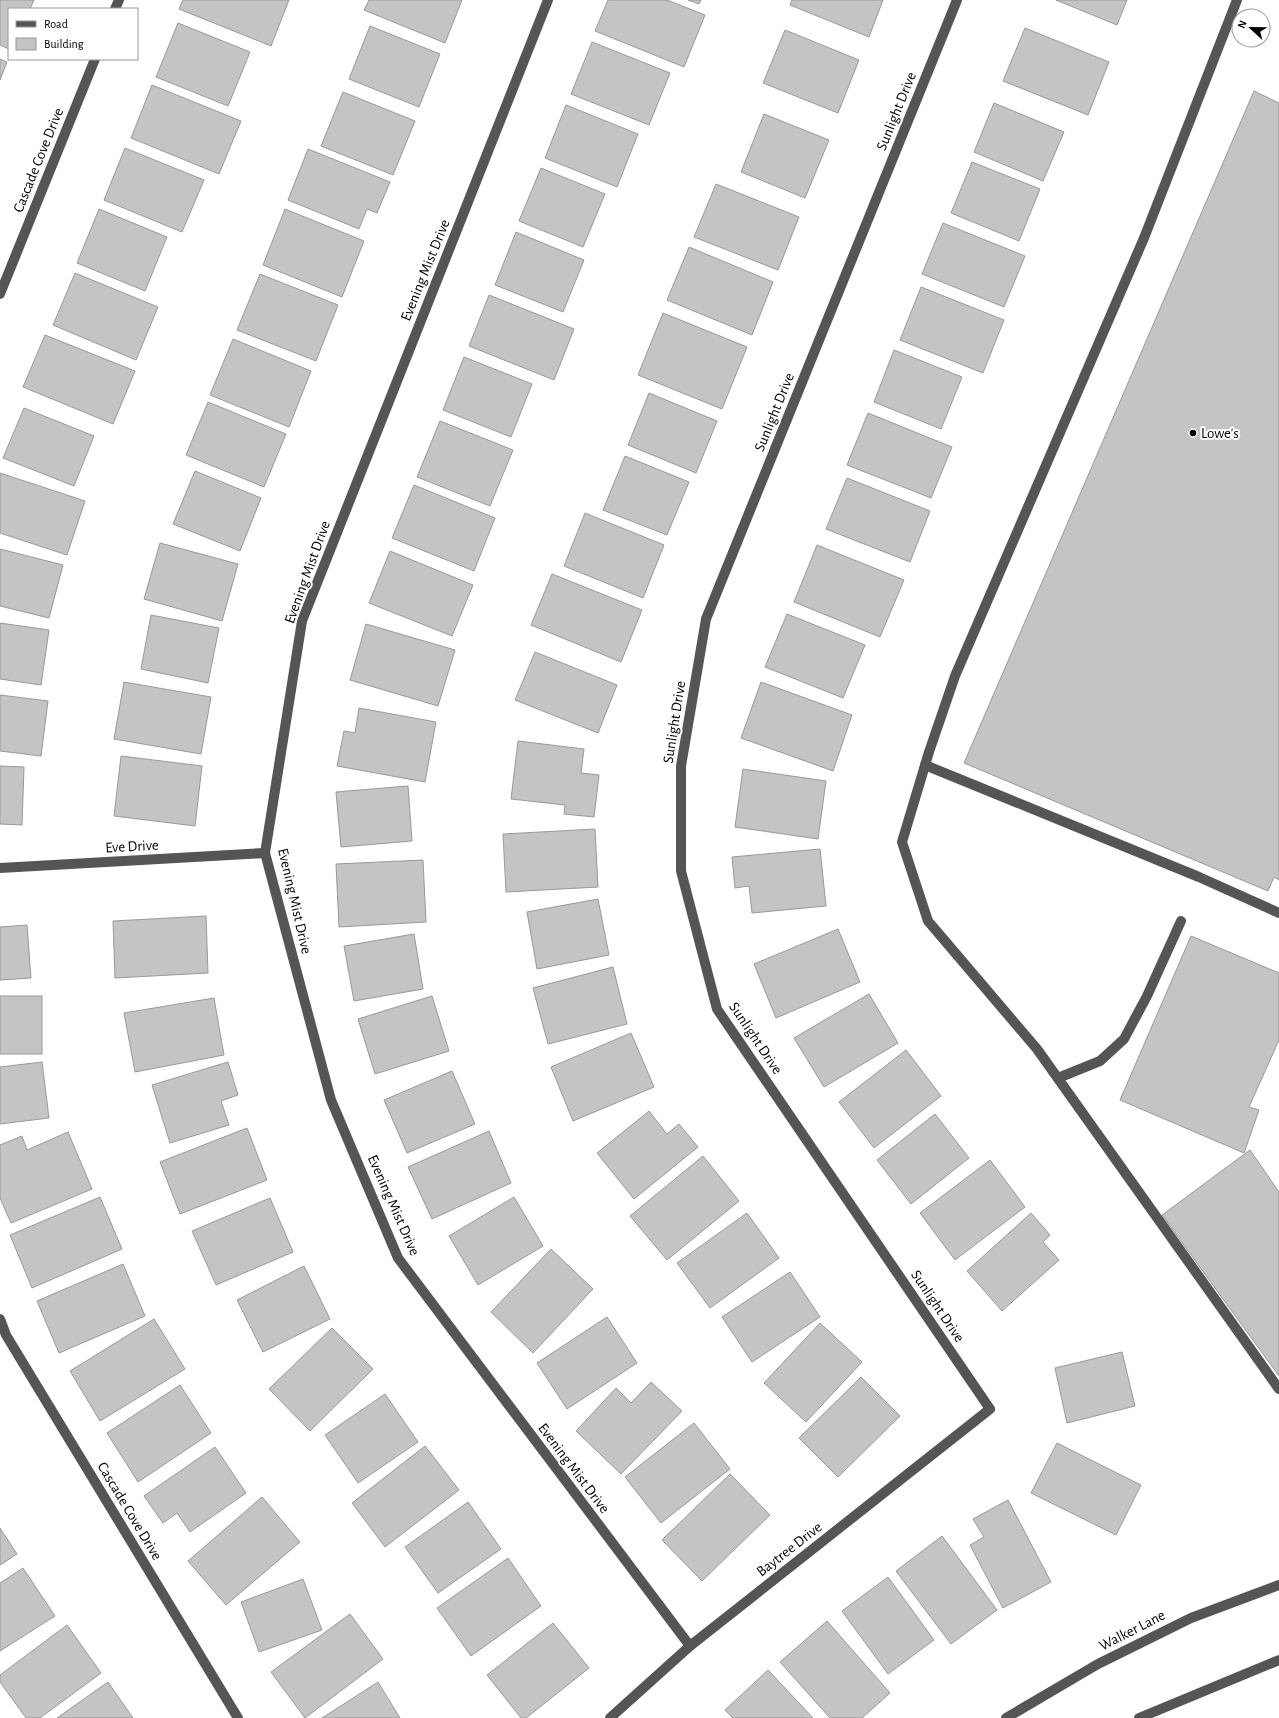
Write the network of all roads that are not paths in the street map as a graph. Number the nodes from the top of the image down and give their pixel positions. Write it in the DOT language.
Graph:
graph roads {
  1 [pos="548,0"];
  2 [pos="957,0"];
  3 [pos="1237,0"];
  4 [pos="95,60"];
  5 [pos="0,294"];
  6 [pos="925,765"];
  7 [pos="266,853"];
  8 [pos="0,868"];
  9 [pos="1279,913"];
  10 [pos="1181,921"];
  11 [pos="1058,1078"];
  12 [pos="0,1319"];
  13 [pos="1279,1389"];
  14 [pos="990,1409"];
  15 [pos="1279,1585"];
  16 [pos="690,1646"];
  17 [pos="1279,1660"];
  18 [pos="238,1718"];
  19 [pos="610,1718"];
  20 [pos="1006,1718"];
  21 [pos="1139,1718"];
  1 -- 7 [label="street, Evening Mist Drive"];
  2 -- 14 [label="street, Sunlight Drive"];
  3 -- 6 [label="street"];
  4 -- 5 [label="street, Cascade Cove Drive"];
  6 -- 9 [label="street"];
  6 -- 11 [label="street"];
  7 -- 8 [label="street, Eve Drive"];
  7 -- 16 [label="street, Evening Mist Drive"];
  10 -- 11 [label="street"];
  11 -- 13 [label="street"];
  12 -- 18 [label="street, Cascade Cove Drive"];
  14 -- 16 [label="street, Baytree Drive"];
  15 -- 20 [label="street, Walker Lane"];
  16 -- 19 [label="street, Baytree Drive"];
  17 -- 21 [label="street"];
}
